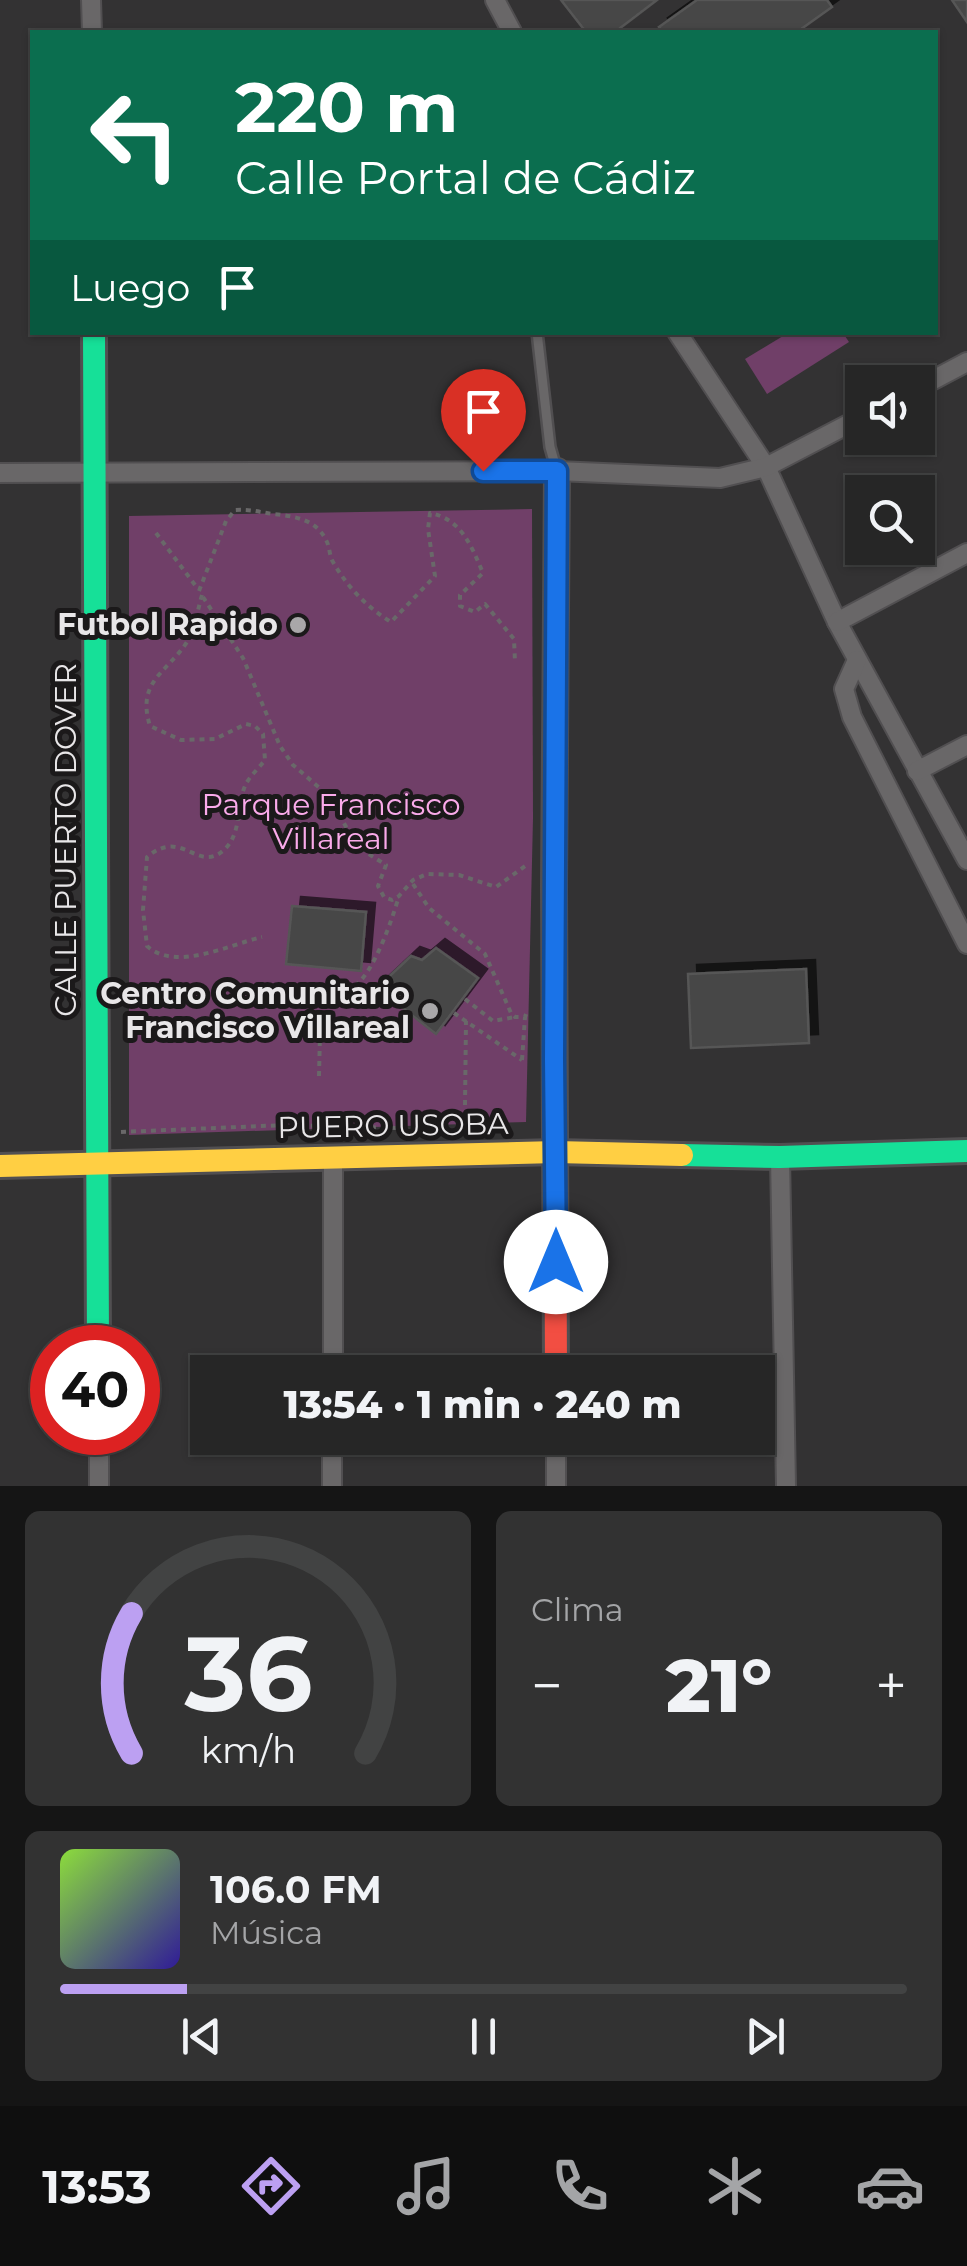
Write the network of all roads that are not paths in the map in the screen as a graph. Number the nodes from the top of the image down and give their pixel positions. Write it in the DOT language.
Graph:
graph roads {
  1 [pos="91,0"];
  2 [pos="495,0"];
  3 [pos="92,30"];
  4 [pos="511,30"];
  5 [pos="94,335"];
  6 [pos="537,335"];
  7 [pos="679,335"];
  8 [pos="967,362"];
  9 [pos="935,379"];
  10 [pos="845,426"];
  11 [pos="766,467"];
  12 [pos="96,471"];
  13 [pos="557,471"];
  14 [pos="0,474"];
  15 [pos="967,552"];
  16 [pos="837,622"];
  17 [pos="857,660"];
  18 [pos="967,744"];
  19 [pos="916,772"];
  20 [pos="967,860"];
  21 [pos="967,944"];
  22 [pos="967,1150"];
  23 [pos="556,1152"];
  24 [pos="333,1157"];
  25 [pos="780,1157"];
  26 [pos="96,1162"];
  27 [pos="0,1166"];
  28 [pos="98,1325"];
  29 [pos="332,1355"];
  30 [pos="556,1355"];
  31 [pos="98,1455"];
  32 [pos="332,1455"];
  33 [pos="556,1455"];
  34 [pos="99,1486"];
  35 [pos="332,1486"];
  36 [pos="556,1486"];
  37 [pos="786,1486"];
  1 -- 3 [label="street"];
  2 -- 4 [label="street"];
  5 -- 12 [label="street, CALLE PUERTO DOVER"];
  6 -- 13 [label="lane"];
  7 -- 11 [label="street"];
  8 -- 9 [label="street"];
  10 -- 11 [label="street"];
  11 -- 13 [label="street"];
  11 -- 16 [label="street"];
  12 -- 13 [label="street"];
  12 -- 14 [label="street"];
  12 -- 26 [label="street, CALLE PUERTO DOVER"];
  13 -- 23 [label="street"];
  15 -- 16 [label="street"];
  16 -- 17 [label="street"];
  17 -- 19 [label="street"];
  17 -- 21 [label="street"];
  18 -- 19 [label="street"];
  19 -- 20 [label="street"];
  22 -- 25 [label="street, PUERO USOBA"];
  23 -- 24 [label="street, PUERO USOBA"];
  23 -- 25 [label="street, PUERO USOBA"];
  23 -- 30 [label="street"];
  24 -- 26 [label="street, PUERO USOBA"];
  24 -- 29 [label="street"];
  25 -- 37 [label="street"];
  26 -- 27 [label="street, PUERO USOBA"];
  26 -- 28 [label="street, CALLE PUERTO DOVER"];
  31 -- 34 [label="street"];
  32 -- 35 [label="street"];
  33 -- 36 [label="street"];
}
